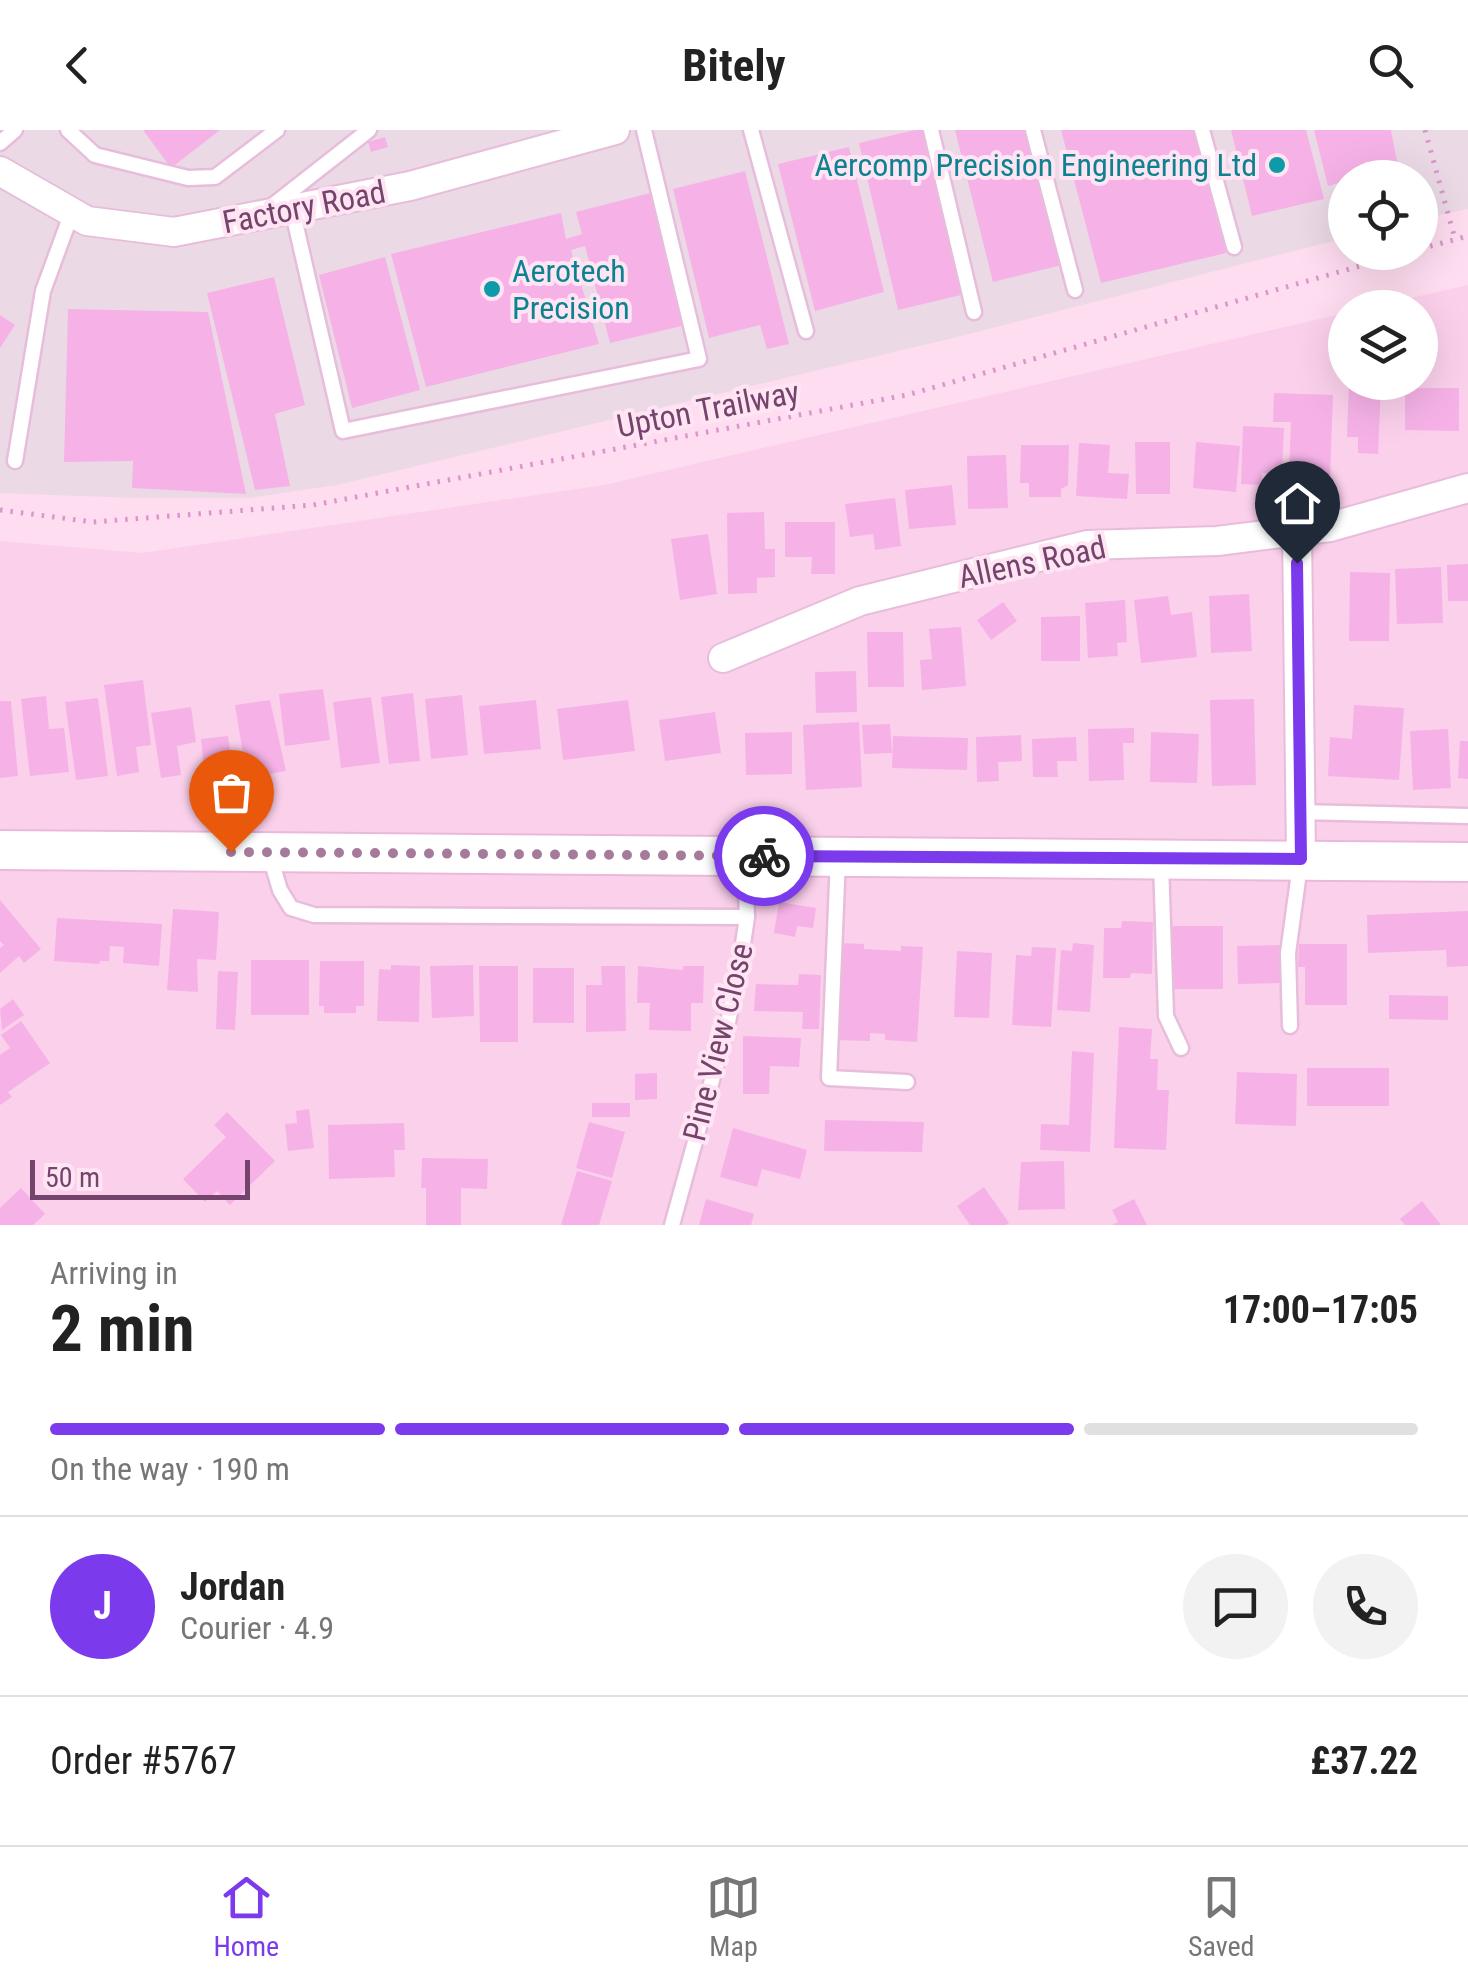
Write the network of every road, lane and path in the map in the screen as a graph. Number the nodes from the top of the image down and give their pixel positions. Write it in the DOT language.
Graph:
graph roads {
  1 [pos="15,130"];
  2 [pos="68,130"];
  3 [pos="277,130"];
  4 [pos="615,130"];
  5 [pos="644,130"];
  6 [pos="750,130"];
  7 [pos="931,130"];
  8 [pos="1033,130"];
  9 [pos="1202,130"];
  10 [pos="1425,130"];
  11 [pos="362,132"];
  12 [pos="0,143"];
  13 [pos="0,171"];
  14 [pos="292,209"];
  15 [pos="72,212"];
  16 [pos="260,216"];
  17 [pos="1468,236"];
  18 [pos="1455,239"];
  19 [pos="1438,244"];
  20 [pos="1234,247"];
  21 [pos="1346,270"];
  22 [pos="1074,290"];
  23 [pos="974,312"];
  24 [pos="806,331"];
  25 [pos="16,462"];
  26 [pos="1468,488"];
  27 [pos="0,510"];
  28 [pos="1297,531"];
  29 [pos="723,658"];
  30 [pos="1300,812"];
  31 [pos="1468,816"];
  32 [pos="0,850"];
  33 [pos="269,852"];
  34 [pos="744,856"];
  35 [pos="838,856"];
  36 [pos="1301,859"];
  37 [pos="1161,860"];
  38 [pos="1468,862"];
  39 [pos="747,917"];
  40 [pos="1290,1026"];
  41 [pos="1181,1048"];
  42 [pos="906,1082"];
  43 [pos="672,1225"];
  1 -- 12 [label="lane"];
  2 -- 3 [label="lane"];
  4 -- 14 [label="street, Factory Road"];
  5 -- 14 [label="lane"];
  6 -- 24 [label="lane"];
  7 -- 23 [label="lane"];
  8 -- 22 [label="lane"];
  9 -- 20 [label="lane"];
  10 -- 18 [label="path"];
  11 -- 16 [label="lane"];
  13 -- 15 [label="street, Factory Road"];
  14 -- 16 [label="street, Factory Road"];
  15 -- 16 [label="street, Factory Road"];
  15 -- 25 [label="lane"];
  17 -- 18 [label="path"];
  18 -- 19 [label="path"];
  21 -- 27 [label="path, Upton Trailway"];
  26 -- 28 [label="street, Allens Road"];
  28 -- 29 [label="street, Allens Road"];
  28 -- 30 [label="street"];
  30 -- 31 [label="lane"];
  30 -- 36 [label="street"];
  32 -- 33 [label="main road"];
  33 -- 34 [label="main road"];
  33 -- 39 [label="lane"];
  34 -- 35 [label="main road"];
  34 -- 39 [label="lane, Pine View Close"];
  35 -- 37 [label="main road"];
  35 -- 42 [label="lane"];
  36 -- 37 [label="main road"];
  36 -- 38 [label="main road"];
  36 -- 40 [label="lane"];
  37 -- 41 [label="lane"];
  39 -- 43 [label="lane, Pine View Close"];
}
